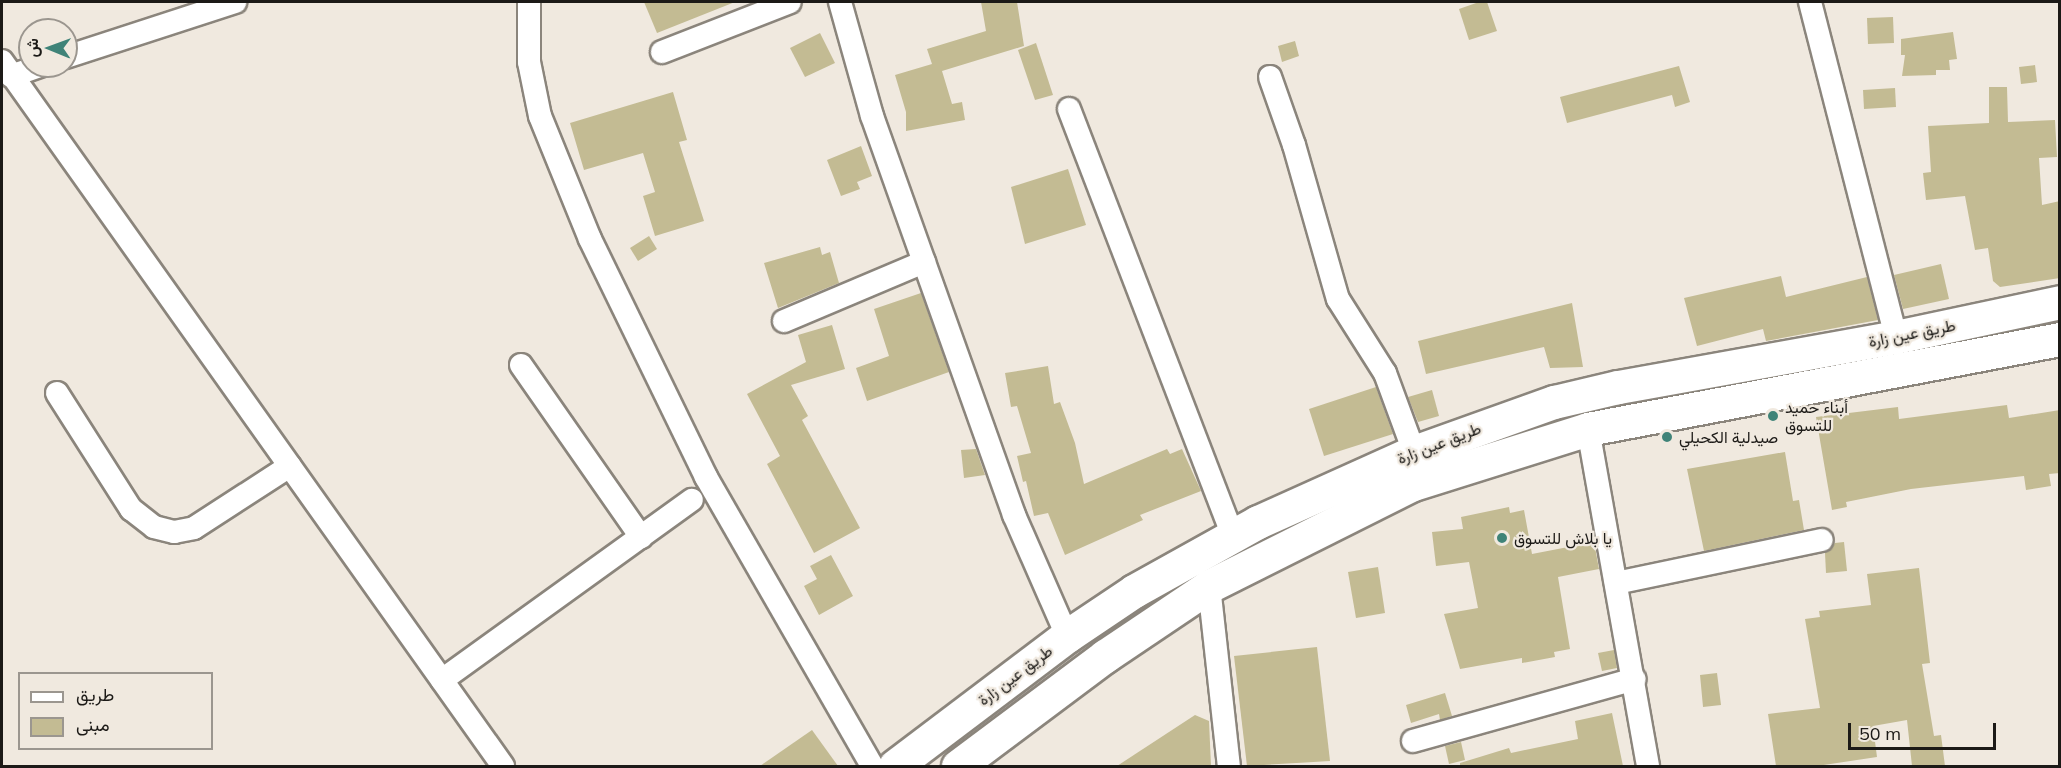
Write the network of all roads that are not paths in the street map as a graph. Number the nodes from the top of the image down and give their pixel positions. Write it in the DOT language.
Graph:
graph roads {
  1 [pos="235,2"];
  2 [pos="529,2"];
  3 [pos="790,2"];
  4 [pos="840,2"];
  5 [pos="1810,2"];
  6 [pos="662,52"];
  7 [pos="78,53"];
  8 [pos="6,68"];
  9 [pos="1270,77"];
  10 [pos="1069,109"];
  11 [pos="924,262"];
  12 [pos="2060,302"];
  13 [pos="784,321"];
  14 [pos="1896,337"];
  15 [pos="2060,339"];
  16 [pos="521,365"];
  17 [pos="57,393"];
  18 [pos="1588,429"];
  19 [pos="1414,452"];
  20 [pos="290,466"];
  21 [pos="692,500"];
  22 [pos="1233,536"];
  23 [pos="641,537"];
  24 [pos="1822,540"];
  25 [pos="1616,583"];
  26 [pos="1209,586"];
  27 [pos="1067,636"];
  28 [pos="1635,679"];
  29 [pos="442,680"];
  30 [pos="1413,741"];
  31 [pos="503,766"];
  32 [pos="872,766"];
  33 [pos="895,766"];
  34 [pos="958,766"];
  35 [pos="1229,766"];
  36 [pos="1648,766"];
  1 -- 7 [label="street"];
  2 -- 32 [label="street"];
  3 -- 6 [label="street"];
  4 -- 11 [label="street"];
  5 -- 14 [label="street"];
  8 -- 20 [label="street"];
  9 -- 19 [label="street"];
  10 -- 22 [label="street"];
  11 -- 13 [label="street"];
  11 -- 27 [label="street"];
  12 -- 14 [label="main road, طريق عين زارة"];
  14 -- 19 [label="main road, طريق عين زارة"];
  15 -- 18 [label="main road, طريق عين زارة"];
  16 -- 23 [label="street"];
  17 -- 20 [label="street"];
  18 -- 25 [label="street"];
  18 -- 26 [label="main road, طريق عين زارة"];
  19 -- 22 [label="main road, طريق عين زارة"];
  20 -- 29 [label="street"];
  21 -- 23 [label="street"];
  22 -- 27 [label="main road, طريق عين زارة"];
  23 -- 29 [label="street"];
  24 -- 25 [label="street"];
  25 -- 28 [label="street"];
  26 -- 34 [label="main road, طريق عين زارة"];
  26 -- 35 [label="street"];
  27 -- 33 [label="main road, طريق عين زارة"];
  28 -- 30 [label="street"];
  28 -- 36 [label="street"];
  29 -- 31 [label="street"];
}
